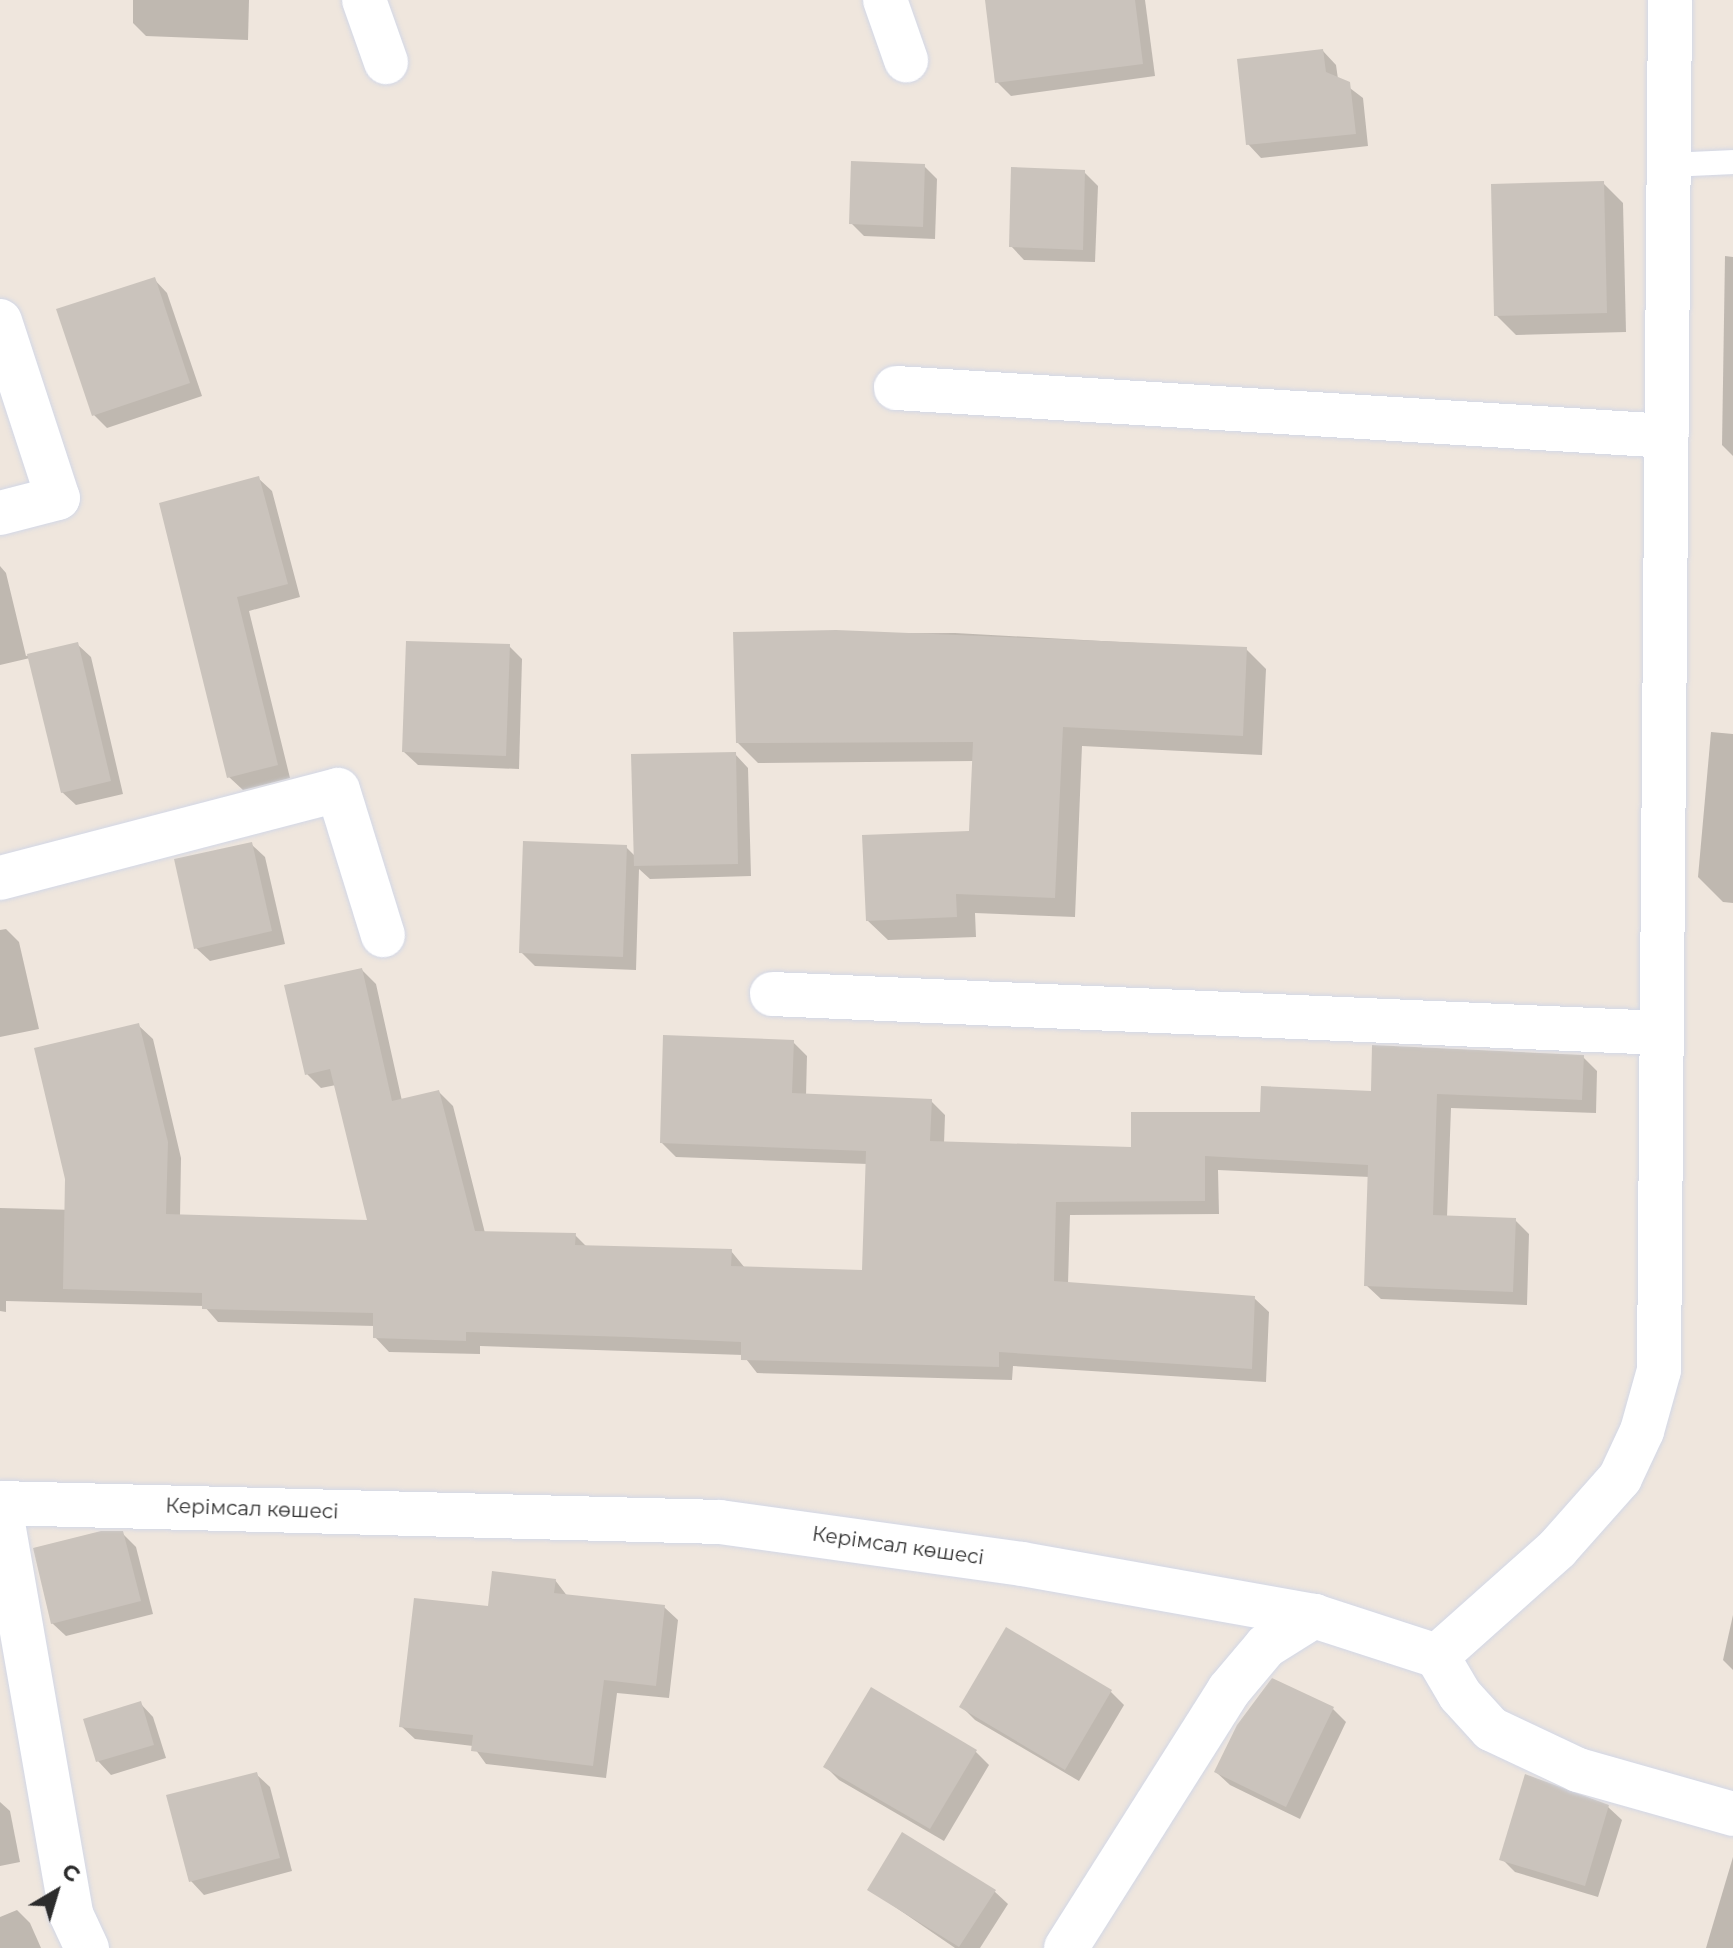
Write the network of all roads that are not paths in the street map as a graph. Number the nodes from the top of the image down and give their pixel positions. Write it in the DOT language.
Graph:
graph roads {
  1 [pos="364,0"];
  2 [pos="885,0"];
  3 [pos="1670,0"];
  4 [pos="906,60"];
  5 [pos="386,62"];
  6 [pos="1733,162"];
  7 [pos="1670,165"];
  8 [pos="0,321"];
  9 [pos="896,388"];
  10 [pos="1667,436"];
  11 [pos="0,513"];
  12 [pos="0,878"];
  13 [pos="383,935"];
  14 [pos="772,994"];
  15 [pos="1660,1033"];
  16 [pos="0,1504"];
  17 [pos="1314,1616"];
  18 [pos="1437,1656"];
  19 [pos="1733,1814"];
  20 [pos="87,1948"];
  21 [pos="1066,1948"];
  1 -- 5 [label="street"];
  2 -- 4 [label="street"];
  3 -- 7 [label="street"];
  6 -- 7 [label="lane"];
  7 -- 10 [label="street"];
  8 -- 11 [label="street"];
  9 -- 10 [label="street"];
  10 -- 15 [label="street"];
  12 -- 13 [label="street"];
  14 -- 15 [label="street"];
  15 -- 18 [label="street"];
  16 -- 17 [label="street, Керімсал көшесі"];
  16 -- 20 [label="street"];
  17 -- 18 [label="street, Керімсал көшесі"];
  17 -- 21 [label="street"];
  18 -- 19 [label="street"];
}
